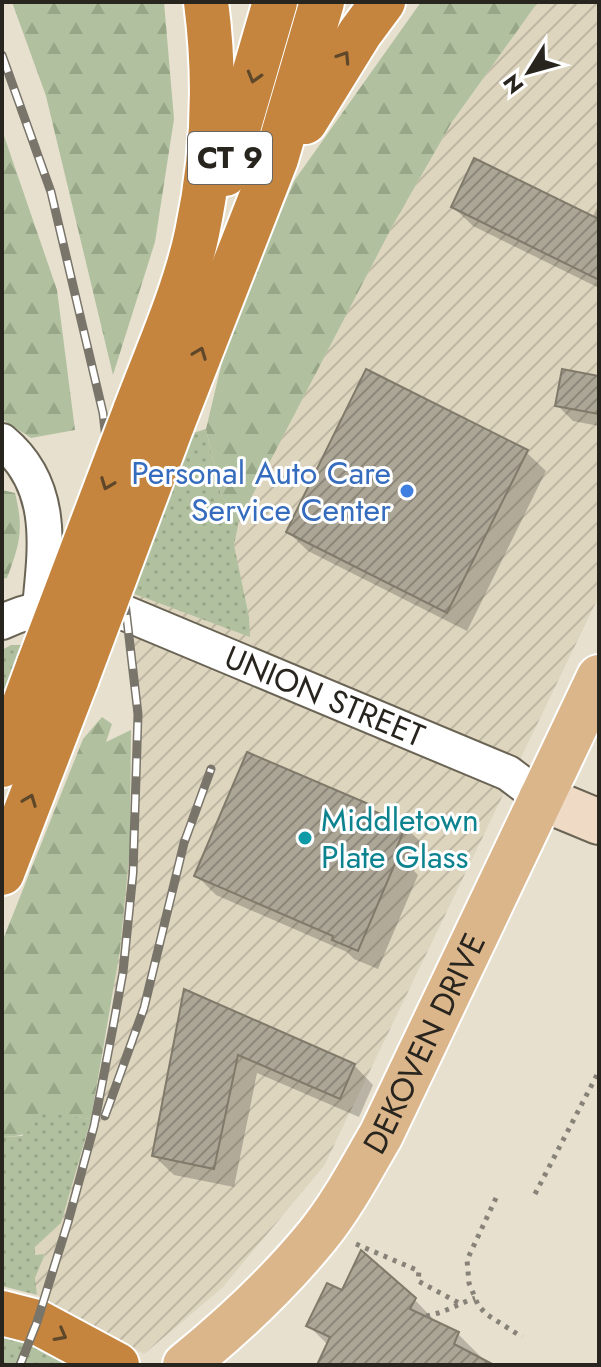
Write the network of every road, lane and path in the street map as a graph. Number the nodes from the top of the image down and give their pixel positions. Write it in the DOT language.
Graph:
graph roads {
  1 [pos="206,2"];
  2 [pos="275,2"];
  3 [pos="322,2"];
  4 [pos="383,2"];
  5 [pos="230,275"];
  6 [pos="173,311"];
  7 [pos="154,418"];
  8 [pos="2,441"];
  9 [pos="40,607"];
  10 [pos="2,622"];
  11 [pos="58,671"];
  12 [pos="599,677"];
  13 [pos="2,765"];
  14 [pos="541,798"];
  15 [pos="599,822"];
  16 [pos="2,873"];
  17 [pos="599,1071"];
  18 [pos="535,1194"];
  19 [pos="496,1198"];
  20 [pos="347,1240"];
  21 [pos="475,1298"];
  22 [pos="459,1303"];
  23 [pos="2,1313"];
  24 [pos="426,1316"];
  25 [pos="522,1337"];
  26 [pos="201,1360"];
  27 [pos="117,1365"];
  1 -- 6 [label="highway"];
  2 -- 6 [label="highway, CT 9, one-way"];
  3 -- 5 [label="highway, CT 9"];
  5 -- 4 [label="highway, one-way"];
  7 -- 5 [label="highway, CT 9, one-way"];
  6 -- 7 [label="highway, CT 9"];
  7 -- 11 [label="highway, CT 9, bridge"];
  8 -- 9 [label="street"];
  9 -- 10 [label="street"];
  9 -- 14 [label="street, UNION STREET"];
  11 -- 13 [label="highway, CT 9"];
  16 -- 11 [label="highway, CT 9, one-way"];
  12 -- 14 [label="main road, DEKOVEN DRIVE"];
  14 -- 15 [label="street, UNION STREET"];
  14 -- 26 [label="main road, DEKOVEN DRIVE"];
  17 -- 18 [label="path"];
  19 -- 21 [label="path"];
  20 -- 22 [label="path"];
  21 -- 22 [label="path"];
  21 -- 25 [label="path"];
  22 -- 24 [label="path"];
  23 -- 27 [label="highway, one-way"];
}
